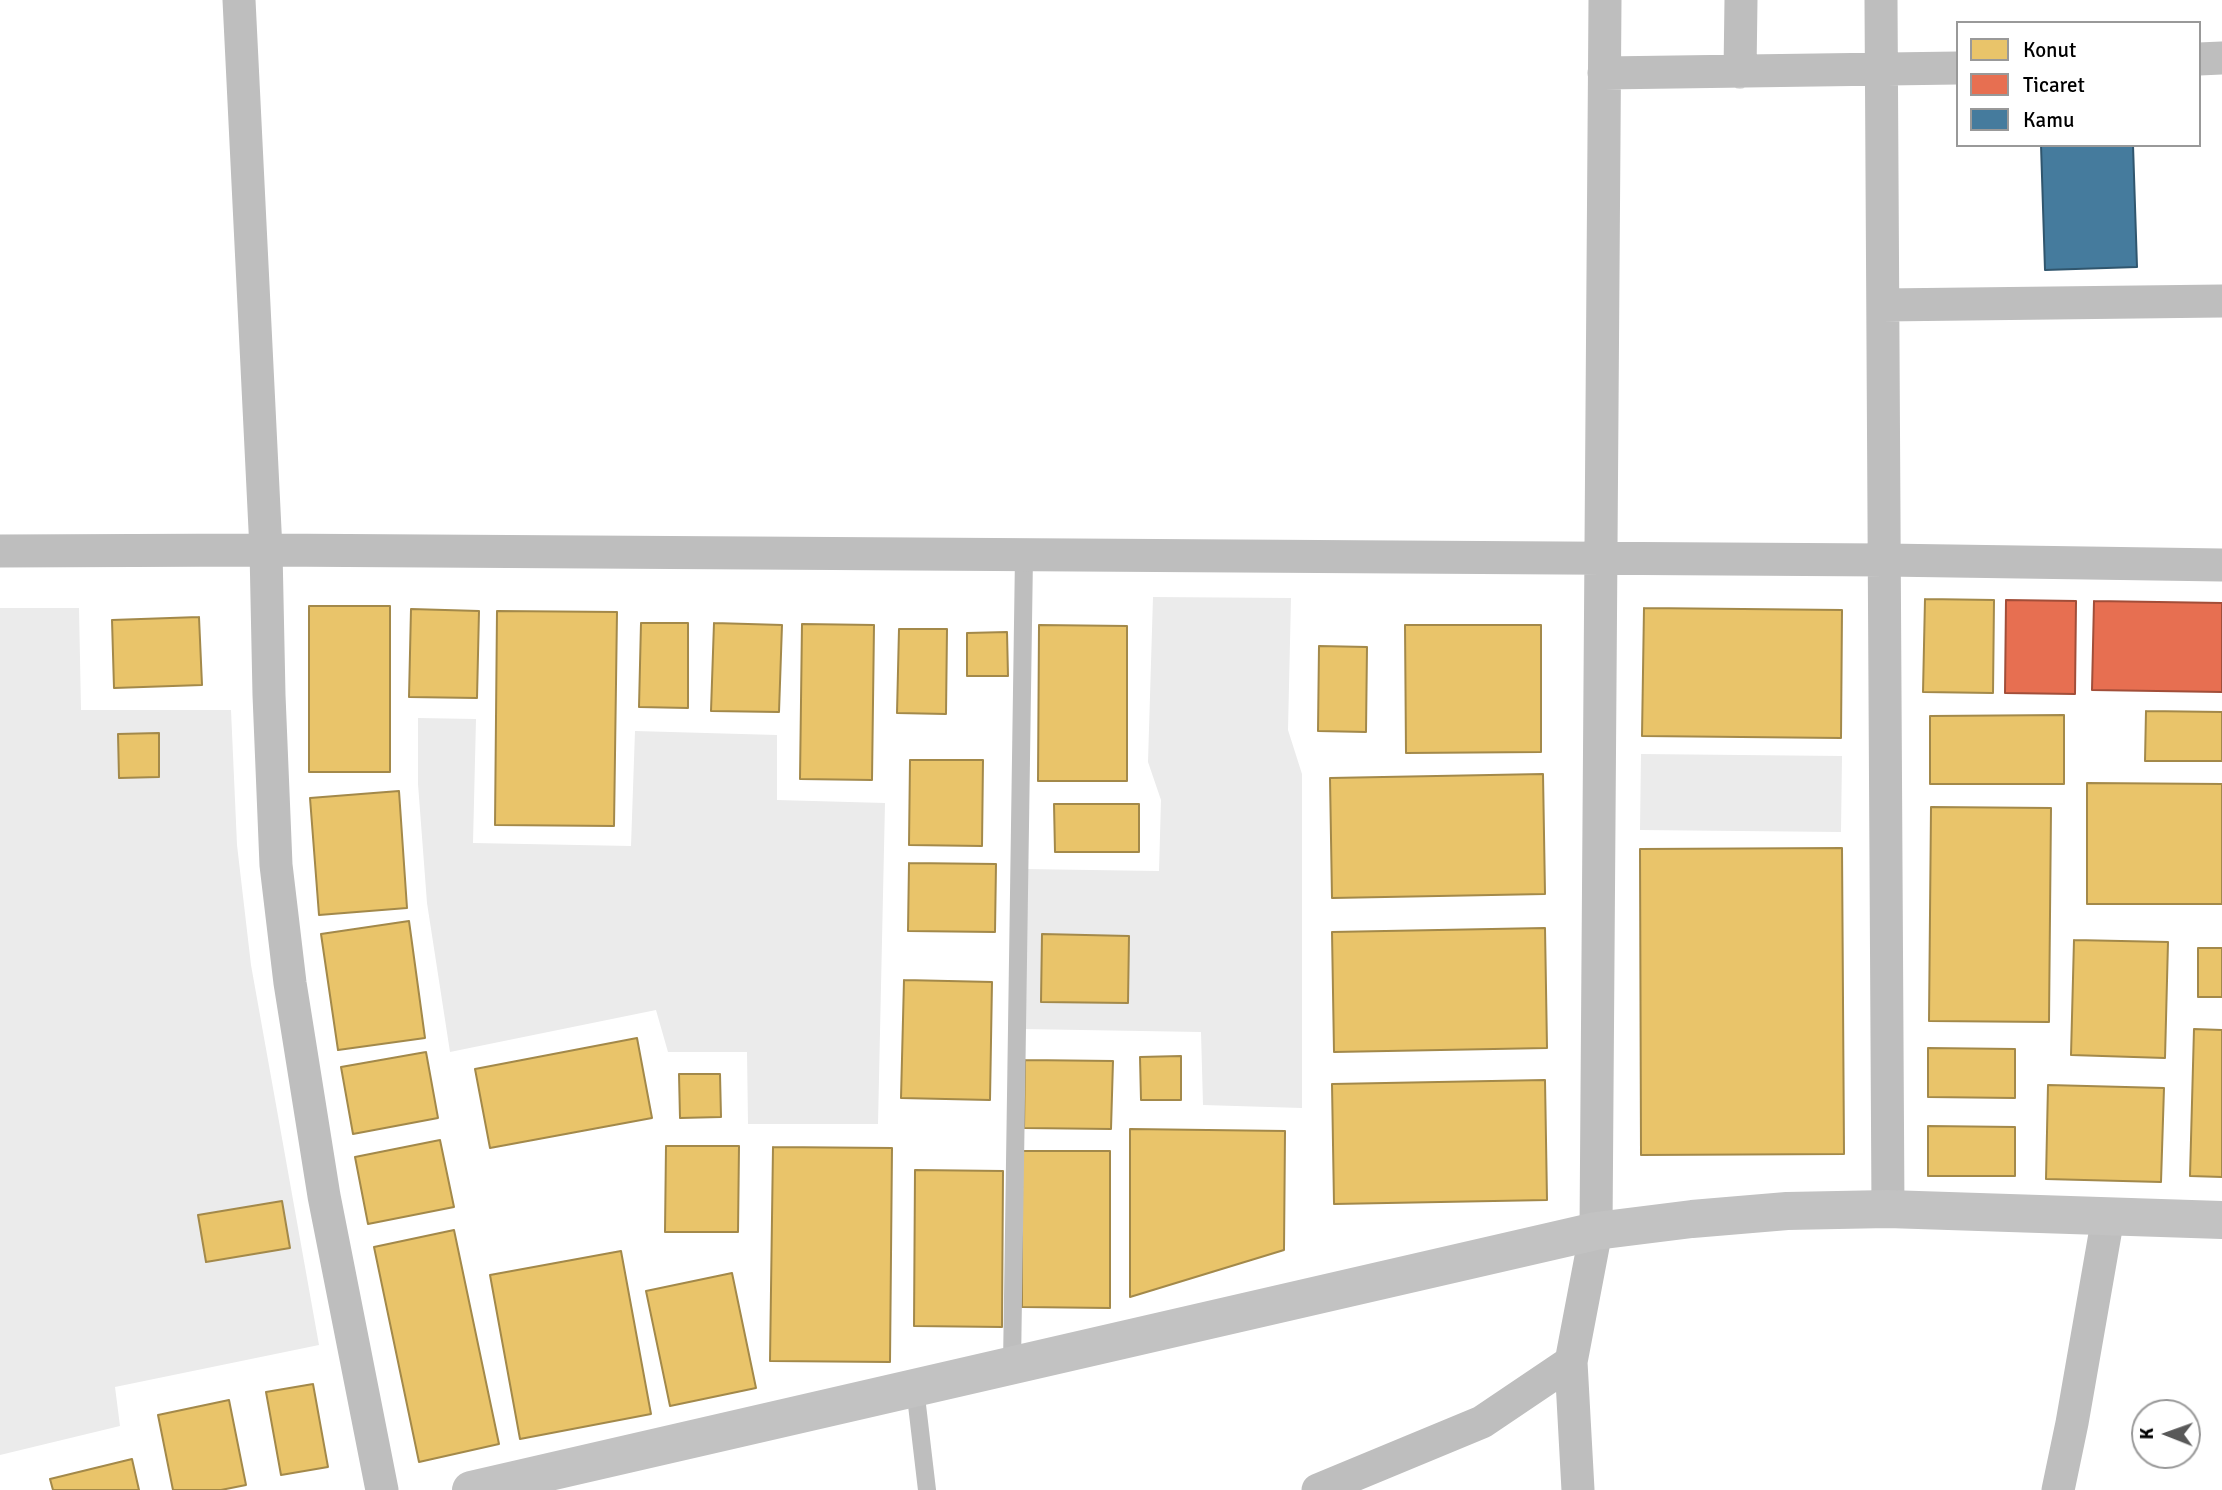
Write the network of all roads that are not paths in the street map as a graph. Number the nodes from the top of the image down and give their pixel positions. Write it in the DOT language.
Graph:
graph roads {
  1 [pos="239,0"];
  2 [pos="1605,0"];
  3 [pos="1741,0"];
  4 [pos="1881,0"];
  5 [pos="2222,58"];
  6 [pos="2201,59"];
  7 [pos="1956,68"];
  8 [pos="1881,71"];
  9 [pos="1741,72"];
  10 [pos="1605,73"];
  11 [pos="2222,301"];
  12 [pos="1883,305"];
  13 [pos="266,550"];
  14 [pos="0,551"];
  15 [pos="1024,556"];
  16 [pos="1600,558"];
  17 [pos="1885,560"];
  18 [pos="2222,565"];
  19 [pos="1888,1209"];
  20 [pos="2108,1217"];
  21 [pos="2222,1220"];
  22 [pos="1596,1231"];
  23 [pos="1571,1362"];
  24 [pos="1012,1365"];
  25 [pos="915,1388"];
  26 [pos="382,1490"];
  27 [pos="471,1490"];
  28 [pos="927,1490"];
  29 [pos="1318,1490"];
  30 [pos="1578,1490"];
  31 [pos="2058,1490"];
  1 -- 13 [label="street"];
  2 -- 10 [label="street"];
  3 -- 9 [label="street"];
  4 -- 8 [label="street"];
  5 -- 6 [label="street"];
  7 -- 8 [label="street"];
  8 -- 9 [label="street"];
  8 -- 12 [label="street"];
  9 -- 10 [label="street"];
  10 -- 16 [label="street"];
  11 -- 12 [label="street"];
  12 -- 17 [label="street"];
  13 -- 14 [label="street"];
  13 -- 15 [label="street"];
  13 -- 26 [label="street"];
  15 -- 16 [label="street"];
  15 -- 24 [label="lane"];
  16 -- 17 [label="street"];
  16 -- 22 [label="street"];
  17 -- 18 [label="street"];
  17 -- 19 [label="street"];
  19 -- 20 [label="main road"];
  19 -- 22 [label="main road"];
  20 -- 21 [label="main road"];
  20 -- 31 [label="street"];
  22 -- 23 [label="street"];
  22 -- 24 [label="main road"];
  23 -- 29 [label="street"];
  23 -- 30 [label="street"];
  24 -- 25 [label="main road"];
  25 -- 27 [label="main road"];
  25 -- 28 [label="lane"];
}
